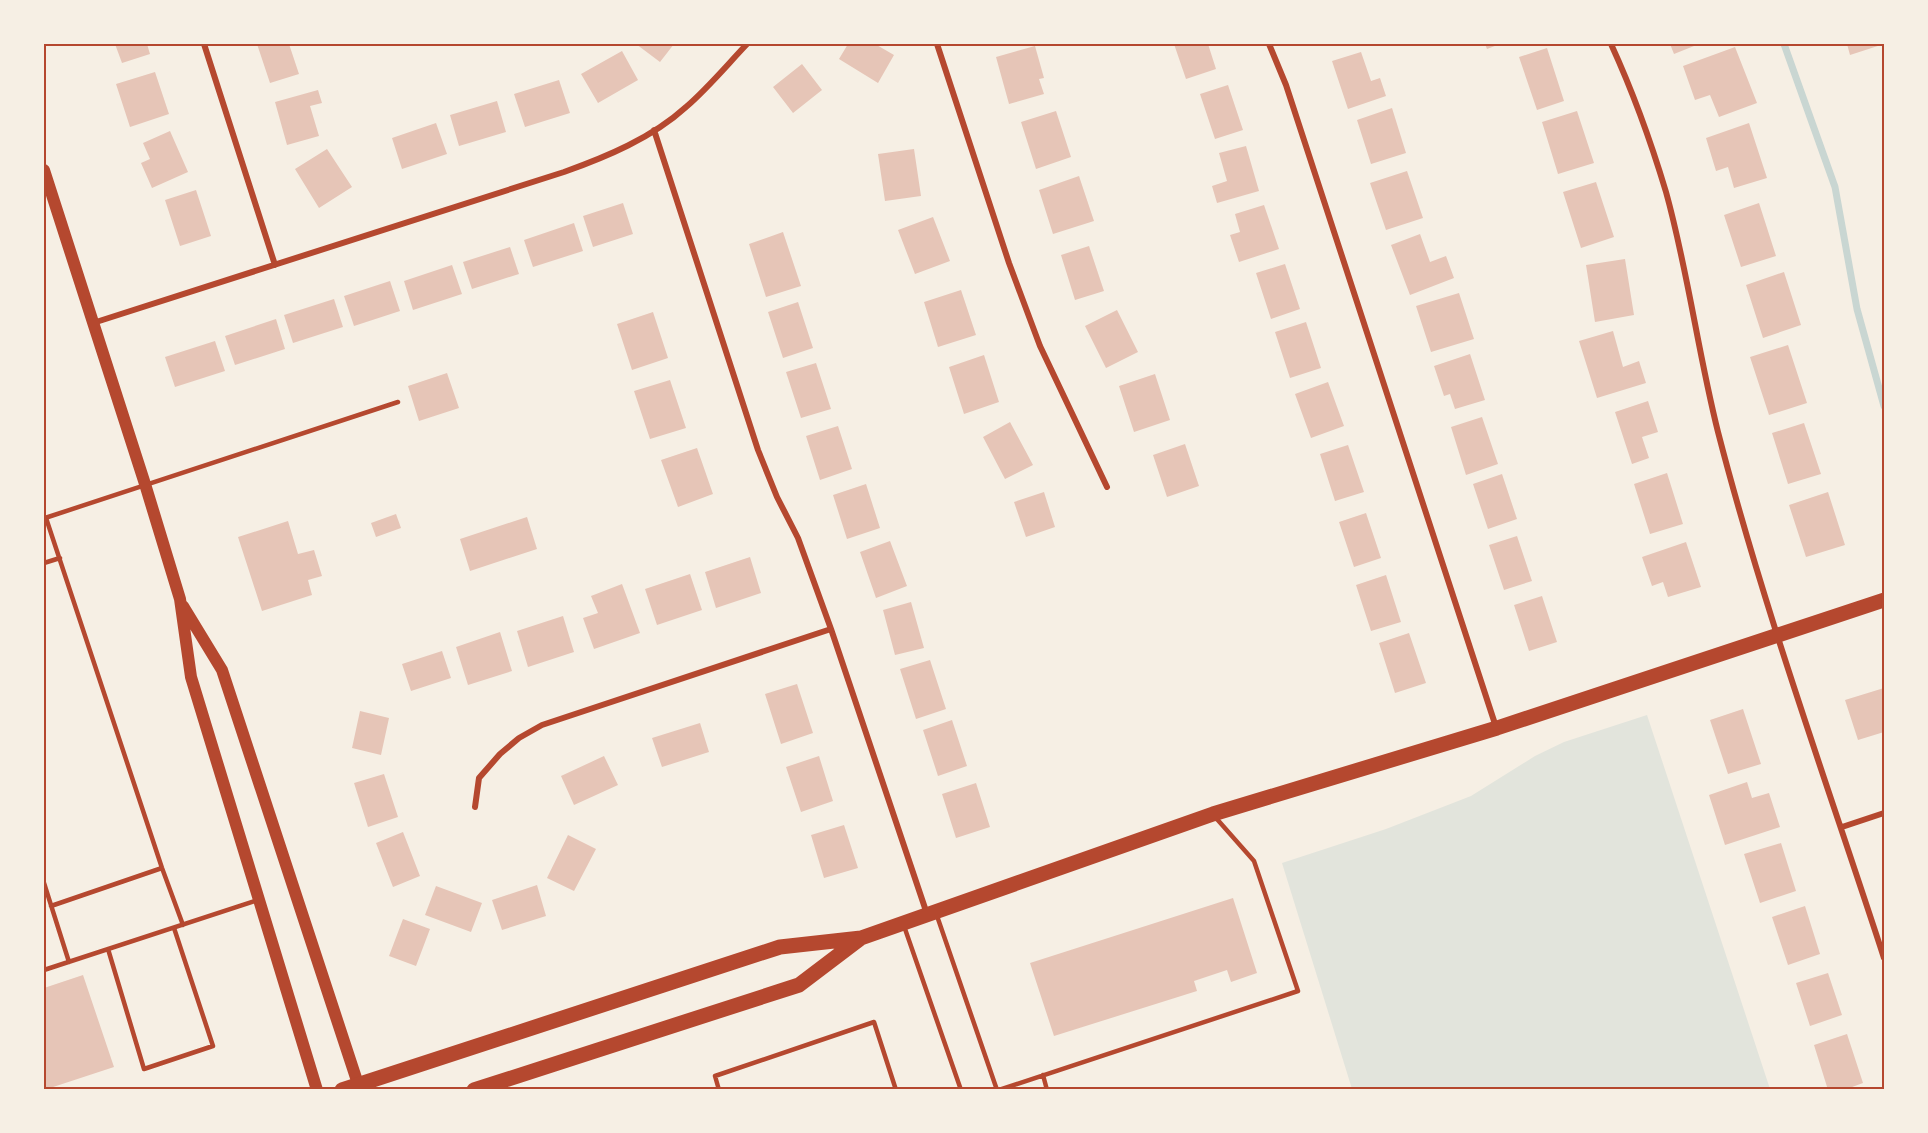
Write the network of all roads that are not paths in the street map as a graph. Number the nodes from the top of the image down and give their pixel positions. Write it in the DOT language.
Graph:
graph roads {
  1 [pos="204,44"];
  2 [pos="747,44"];
  3 [pos="937,44"];
  4 [pos="1269,44"];
  5 [pos="1611,44"];
  6 [pos="654,130"];
  7 [pos="44,170"];
  8 [pos="274,265"];
  9 [pos="93,323"];
  10 [pos="398,402"];
  11 [pos="145,484"];
  12 [pos="1107,487"];
  13 [pos="45,518"];
  14 [pos="60,558"];
  15 [pos="44,563"];
  16 [pos="180,599"];
  17 [pos="1884,600"];
  18 [pos="831,628"];
  19 [pos="1777,635"];
  20 [pos="1497,728"];
  21 [pos="475,807"];
  22 [pos="1884,813"];
  23 [pos="1213,814"];
  24 [pos="1842,827"];
  25 [pos="162,868"];
  26 [pos="44,883"];
  27 [pos="260,900"];
  28 [pos="51,906"];
  29 [pos="932,914"];
  30 [pos="903,924"];
  31 [pos="183,925"];
  32 [pos="174,928"];
  33 [pos="861,938"];
  34 [pos="108,949"];
  35 [pos="1884,958"];
  36 [pos="69,962"];
  37 [pos="44,970"];
  38 [pos="1043,1075"];
  39 [pos="359,1087"];
  40 [pos="317,1089"];
  41 [pos="342,1089"];
  42 [pos="474,1089"];
  43 [pos="719,1089"];
  44 [pos="896,1089"];
  45 [pos="961,1089"];
  46 [pos="998,1089"];
  47 [pos="1047,1089"];
  1 -- 8 [label="street"];
  2 -- 6 [label="street"];
  3 -- 12 [label="street"];
  4 -- 20 [label="street"];
  5 -- 19 [label="street"];
  6 -- 8 [label="street"];
  6 -- 18 [label="street"];
  7 -- 9 [label="main road"];
  8 -- 9 [label="street"];
  9 -- 11 [label="main road"];
  10 -- 11 [label="lane"];
  11 -- 13 [label="lane"];
  11 -- 16 [label="main road"];
  13 -- 14 [label="lane"];
  14 -- 15 [label="lane"];
  14 -- 25 [label="lane"];
  16 -- 27 [label="main road"];
  16 -- 39 [label="main road"];
  17 -- 19 [label="main road"];
  18 -- 21 [label="street"];
  18 -- 29 [label="street"];
  19 -- 20 [label="main road"];
  19 -- 24 [label="street"];
  20 -- 23 [label="main road"];
  22 -- 24 [label="street"];
  23 -- 29 [label="main road"];
  23 -- 38 [label="lane"];
  24 -- 35 [label="street"];
  25 -- 28 [label="lane"];
  25 -- 31 [label="lane"];
  26 -- 28 [label="lane"];
  27 -- 31 [label="lane"];
  27 -- 40 [label="main road"];
  28 -- 36 [label="lane"];
  29 -- 30 [label="main road"];
  29 -- 46 [label="lane"];
  30 -- 33 [label="main road"];
  30 -- 45 [label="lane"];
  31 -- 32 [label="lane"];
  32 -- 34 [label="lane"];
  32 -- 34 [label="lane"];
  33 -- 39 [label="main road"];
  33 -- 42 [label="main road"];
  34 -- 36 [label="lane"];
  36 -- 37 [label="lane"];
  38 -- 46 [label="lane"];
  38 -- 47 [label="lane"];
  39 -- 41 [label="main road"];
  43 -- 44 [label="lane"];
}
